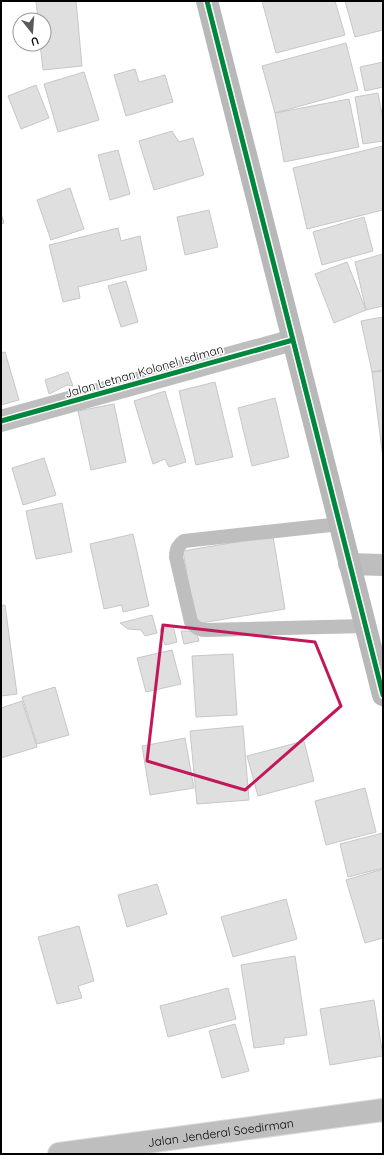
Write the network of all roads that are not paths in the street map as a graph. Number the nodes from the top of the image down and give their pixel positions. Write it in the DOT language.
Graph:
graph roads {
  1 [pos="207,1"];
  2 [pos="293,340"];
  3 [pos="1,422"];
  4 [pos="340,524"];
  5 [pos="349,564"];
  6 [pos="383,565"];
  7 [pos="365,626"];
  8 [pos="383,695"];
  9 [pos="383,1110"];
  10 [pos="86,1152"];
  11 [pos="59,1154"];
  1 -- 2 [label="street"];
  2 -- 3 [label="street, Jalan Letnan Kolonel Isdiman"];
  2 -- 4 [label="street"];
  4 -- 5 [label="street"];
  4 -- 7 [label="lane"];
  5 -- 6 [label="street"];
  5 -- 7 [label="street"];
  7 -- 8 [label="street"];
  9 -- 10 [label="street, Jalan Jenderal Soedirman"];
  10 -- 11 [label="street, Jalan Jenderal Soedirman"];
}
